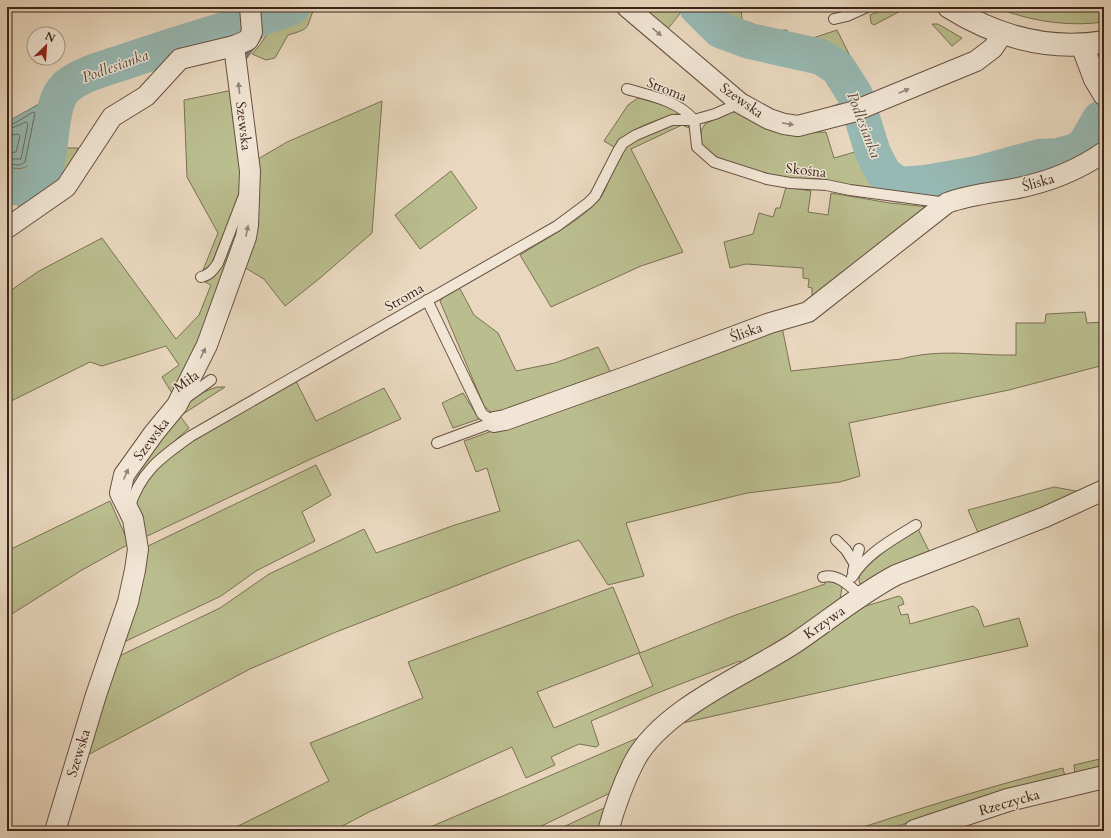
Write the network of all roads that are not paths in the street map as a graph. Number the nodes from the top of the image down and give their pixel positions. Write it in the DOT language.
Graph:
graph roads {
  1 [pos="627,7"];
  2 [pos="868,7"];
  3 [pos="949,7"];
  4 [pos="251,17"];
  5 [pos="834,19"];
  6 [pos="1003,33"];
  7 [pos="1104,42"];
  8 [pos="1082,45"];
  9 [pos="234,46"];
  10 [pos="627,89"];
  11 [pos="1104,94"];
  12 [pos="740,103"];
  13 [pos="694,120"];
  14 [pos="1104,152"];
  15 [pos="250,171"];
  16 [pos="947,203"];
  17 [pos="7,228"];
  18 [pos="201,277"];
  19 [pos="427,300"];
  20 [pos="211,380"];
  21 [pos="177,405"];
  22 [pos="494,422"];
  23 [pos="437,443"];
  24 [pos="1104,490"];
  25 [pos="129,509"];
  26 [pos="916,525"];
  27 [pos="836,540"];
  28 [pos="859,549"];
  29 [pos="854,563"];
  30 [pos="823,577"];
  31 [pos="855,587"];
  32 [pos="1104,777"];
  33 [pos="56,831"];
  34 [pos="608,831"];
  35 [pos="915,831"];
  1 -- 12 [label="street, Szewska, one-way"];
  2 -- 5 [label="lane"];
  3 -- 6 [label="street"];
  4 -- 9 [label="street"];
  6 -- 8 [label="street"];
  12 -- 6 [label="street, Szewska, one-way"];
  7 -- 8 [label="street"];
  8 -- 11 [label="street"];
  15 -- 9 [label="street, Szewska, one-way"];
  9 -- 17 [label="street"];
  10 -- 13 [label="lane, Stroma"];
  12 -- 13 [label="lane, Stroma"];
  13 -- 16 [label="lane, Skośna"];
  13 -- 19 [label="lane, Stroma"];
  14 -- 16 [label="street, Śliska"];
  15 -- 18 [label="lane"];
  21 -- 15 [label="street, Szewska, one-way"];
  16 -- 22 [label="street, Śliska"];
  19 -- 22 [label="lane"];
  19 -- 25 [label="lane, Stroma"];
  20 -- 21 [label="lane, Miła"];
  25 -- 21 [label="street, Szewska, one-way"];
  22 -- 23 [label="lane"];
  24 -- 31 [label="street, Krzywa"];
  25 -- 33 [label="street, Szewska"];
  26 -- 31 [label="lane"];
  27 -- 29 [label="lane"];
  28 -- 29 [label="lane"];
  29 -- 31 [label="lane"];
  30 -- 31 [label="lane"];
  31 -- 34 [label="street, Krzywa"];
  32 -- 35 [label="street, Rzeczycka"];
}
